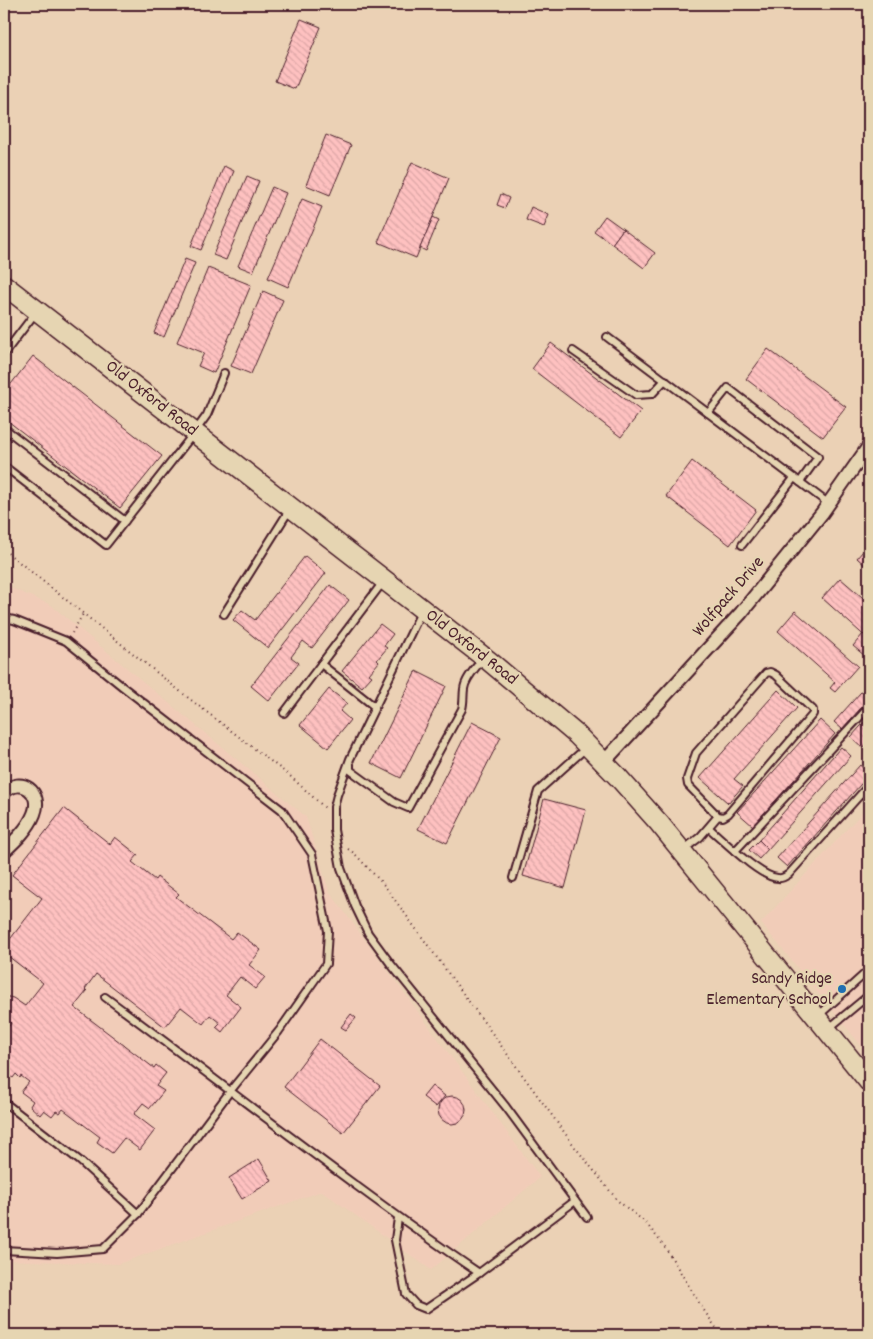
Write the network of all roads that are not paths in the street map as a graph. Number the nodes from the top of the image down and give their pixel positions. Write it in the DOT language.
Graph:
graph roads {
  1 [pos="4,285"];
  2 [pos="37,312"];
  3 [pos="607,337"];
  4 [pos="573,351"];
  5 [pos="4,354"];
  6 [pos="224,373"];
  7 [pos="665,380"];
  8 [pos="708,413"];
  9 [pos="4,428"];
  10 [pos="194,433"];
  11 [pos="869,446"];
  12 [pos="4,466"];
  13 [pos="794,478"];
  14 [pos="800,482"];
  15 [pos="828,504"];
  16 [pos="291,508"];
  17 [pos="125,521"];
  18 [pos="742,545"];
  19 [pos="384,580"];
  20 [pos="423,609"];
  21 [pos="224,614"];
  22 [pos="4,618"];
  23 [pos="484,657"];
  24 [pos="321,664"];
  25 [pos="375,707"];
  26 [pos="869,707"];
  27 [pos="284,713"];
  28 [pos="588,746"];
  29 [pos="350,758"];
  30 [pos="604,762"];
  31 [pos="869,785"];
  32 [pos="4,792"];
  33 [pos="718,816"];
  34 [pos="709,828"];
  35 [pos="4,851"];
  36 [pos="682,851"];
  37 [pos="736,851"];
  38 [pos="513,878"];
  39 [pos="868,975"];
  40 [pos="869,995"];
  41 [pos="105,998"];
  42 [pos="822,1023"];
  43 [pos="869,1082"];
  44 [pos="231,1090"];
  45 [pos="4,1102"];
  46 [pos="575,1201"];
  47 [pos="138,1214"];
  48 [pos="587,1217"];
  49 [pos="398,1218"];
  50 [pos="4,1250"];
  51 [pos="478,1273"];
  1 -- 2 [label="street, Old Oxford Road"];
  2 -- 5 [label="lane"];
  2 -- 10 [label="street, Old Oxford Road"];
  3 -- 7 [label="lane"];
  4 -- 7 [label="lane"];
  6 -- 10 [label="lane"];
  7 -- 8 [label="lane"];
  8 -- 13 [label="lane"];
  8 -- 14 [label="lane"];
  9 -- 17 [label="lane"];
  10 -- 16 [label="street, Old Oxford Road"];
  10 -- 17 [label="lane"];
  11 -- 15 [label="street, Wolfpack Drive"];
  12 -- 17 [label="lane"];
  13 -- 14 [label="lane"];
  13 -- 18 [label="lane"];
  14 -- 15 [label="lane"];
  15 -- 30 [label="street, Wolfpack Drive"];
  16 -- 19 [label="street, Old Oxford Road"];
  16 -- 21 [label="lane"];
  19 -- 20 [label="street, Old Oxford Road"];
  19 -- 24 [label="lane"];
  20 -- 23 [label="street, Old Oxford Road"];
  20 -- 25 [label="lane"];
  22 -- 44 [label="lane"];
  23 -- 28 [label="street, Old Oxford Road"];
  23 -- 29 [label="lane"];
  24 -- 25 [label="lane"];
  24 -- 27 [label="lane"];
  25 -- 29 [label="lane"];
  26 -- 37 [label="lane"];
  28 -- 30 [label="street, Old Oxford Road"];
  28 -- 38 [label="lane"];
  29 -- 46 [label="lane"];
  30 -- 36 [label="street, Old Oxford Road"];
  31 -- 37 [label="lane"];
  32 -- 35 [label="street"];
  33 -- 33 [label="lane"];
  33 -- 34 [label="lane"];
  34 -- 36 [label="lane"];
  34 -- 37 [label="lane"];
  36 -- 42 [label="street, Old Oxford Road"];
  39 -- 42 [label="lane"];
  40 -- 42 [label="lane"];
  41 -- 44 [label="lane"];
  42 -- 43 [label="street, Old Oxford Road"];
  44 -- 47 [label="lane"];
  44 -- 49 [label="lane"];
  45 -- 47 [label="lane"];
  46 -- 48 [label="lane"];
  46 -- 51 [label="lane"];
  47 -- 50 [label="lane"];
  49 -- 51 [label="lane"];
  49 -- 51 [label="lane"];
}
